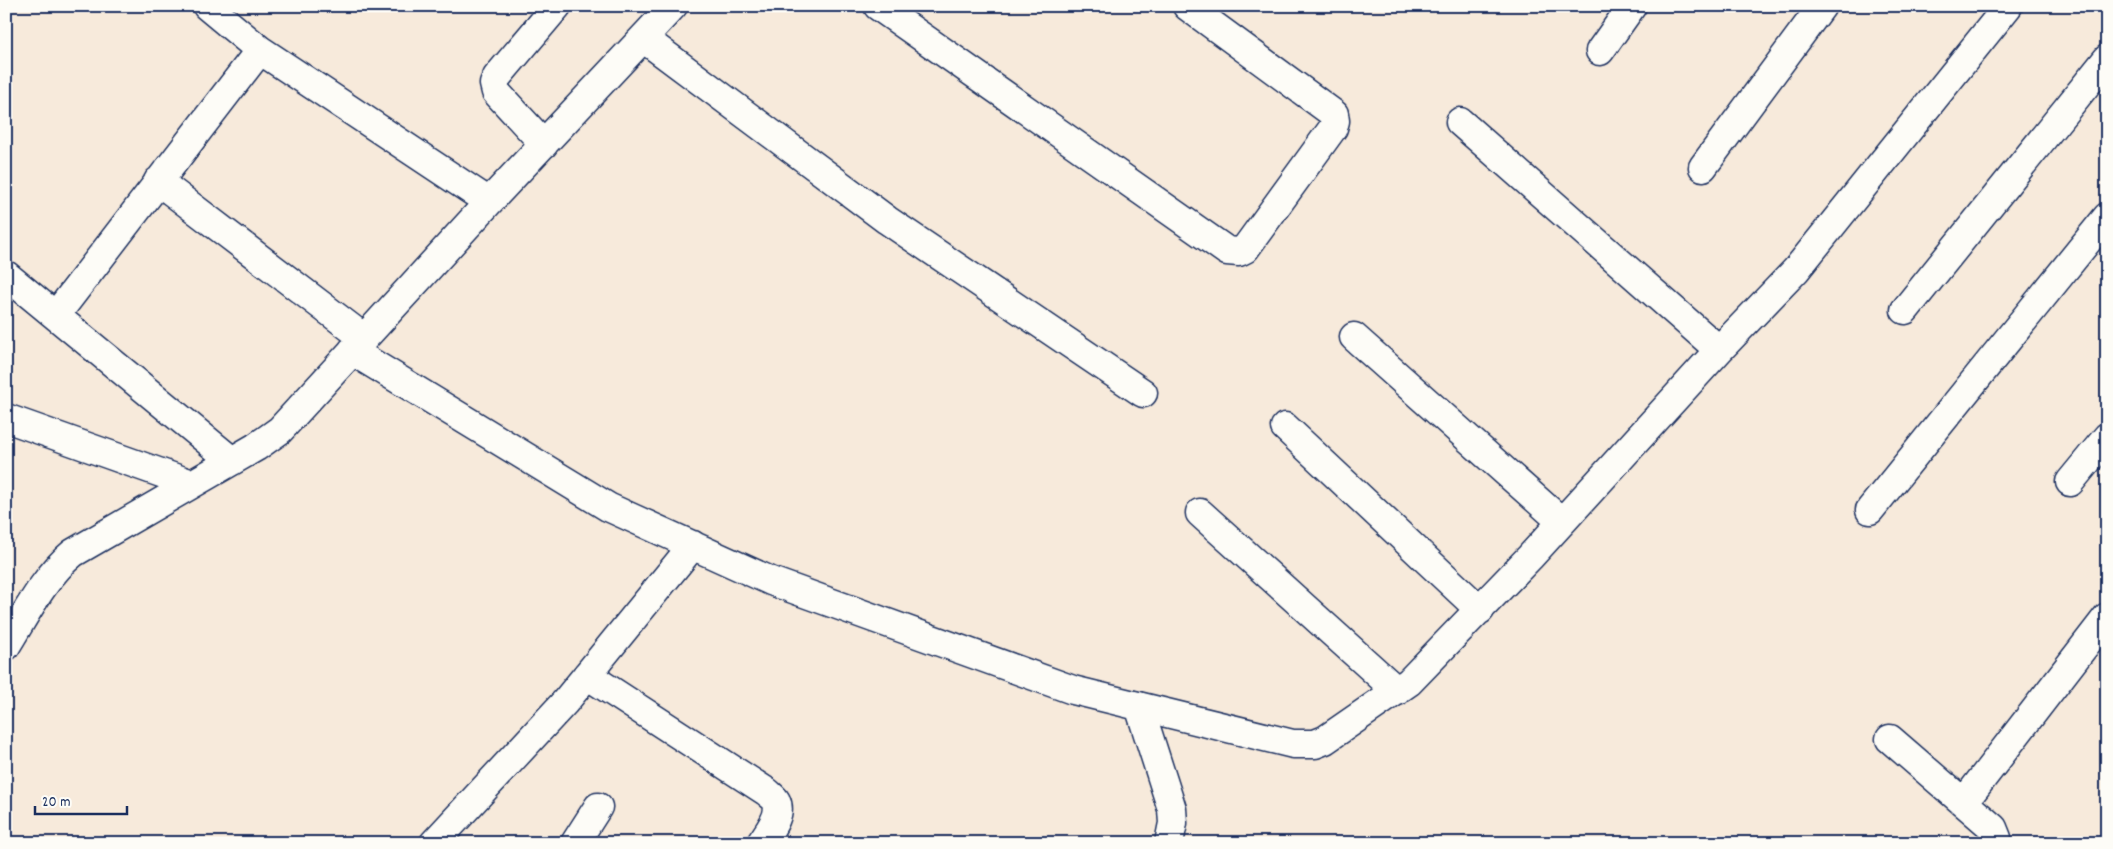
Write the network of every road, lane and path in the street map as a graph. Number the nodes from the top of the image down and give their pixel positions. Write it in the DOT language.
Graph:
graph roads {
  1 [pos="208,6"];
  2 [pos="557,6"];
  3 [pos="673,6"];
  4 [pos="878,6"];
  5 [pos="1187,6"];
  6 [pos="1632,6"];
  7 [pos="1822,6"];
  8 [pos="2008,6"];
  9 [pos="643,38"];
  10 [pos="260,50"];
  11 [pos="1600,51"];
  12 [pos="2107,58"];
  13 [pos="1460,122"];
  14 [pos="544,144"];
  15 [pos="1702,167"];
  16 [pos="158,181"];
  17 [pos="489,202"];
  18 [pos="2107,217"];
  19 [pos="6,275"];
  20 [pos="1905,310"];
  21 [pos="56,315"];
  22 [pos="1354,337"];
  23 [pos="358,344"];
  24 [pos="1719,350"];
  25 [pos="1143,393"];
  26 [pos="6,418"];
  27 [pos="1285,428"];
  28 [pos="2107,437"];
  29 [pos="232,461"];
  30 [pos="2070,482"];
  31 [pos="192,484"];
  32 [pos="1870,510"];
  33 [pos="1200,514"];
  34 [pos="1562,522"];
  35 [pos="693,545"];
  36 [pos="1480,610"];
  37 [pos="2107,617"];
  38 [pos="6,646"];
  39 [pos="587,676"];
  40 [pos="1397,691"];
  41 [pos="1139,706"];
  42 [pos="1890,739"];
  43 [pos="1964,802"];
  44 [pos="598,807"];
  45 [pos="434,843"];
  46 [pos="575,843"];
  47 [pos="761,843"];
  48 [pos="1169,843"];
  49 [pos="1996,843"];
  1 -- 10 [label="street"];
  2 -- 14 [label="street"];
  3 -- 9 [label="street"];
  4 -- 5 [label="street"];
  6 -- 11 [label="street"];
  7 -- 15 [label="street"];
  8 -- 24 [label="street"];
  9 -- 14 [label="street"];
  9 -- 25 [label="street"];
  10 -- 16 [label="street"];
  10 -- 17 [label="street"];
  12 -- 20 [label="street"];
  13 -- 24 [label="street"];
  14 -- 17 [label="street"];
  16 -- 21 [label="street"];
  16 -- 23 [label="street"];
  17 -- 23 [label="street"];
  18 -- 32 [label="street"];
  19 -- 21 [label="street"];
  21 -- 29 [label="street"];
  22 -- 34 [label="street"];
  23 -- 29 [label="street"];
  23 -- 35 [label="street"];
  24 -- 34 [label="street"];
  26 -- 31 [label="street"];
  27 -- 36 [label="street"];
  28 -- 30 [label="street"];
  29 -- 31 [label="street"];
  31 -- 38 [label="street"];
  33 -- 40 [label="street"];
  34 -- 36 [label="street"];
  35 -- 39 [label="street"];
  35 -- 41 [label="street"];
  36 -- 40 [label="street"];
  37 -- 43 [label="street"];
  39 -- 45 [label="street"];
  39 -- 47 [label="street"];
  40 -- 41 [label="street"];
  41 -- 48 [label="street"];
  42 -- 43 [label="street"];
  43 -- 49 [label="street"];
  44 -- 46 [label="street"];
}
